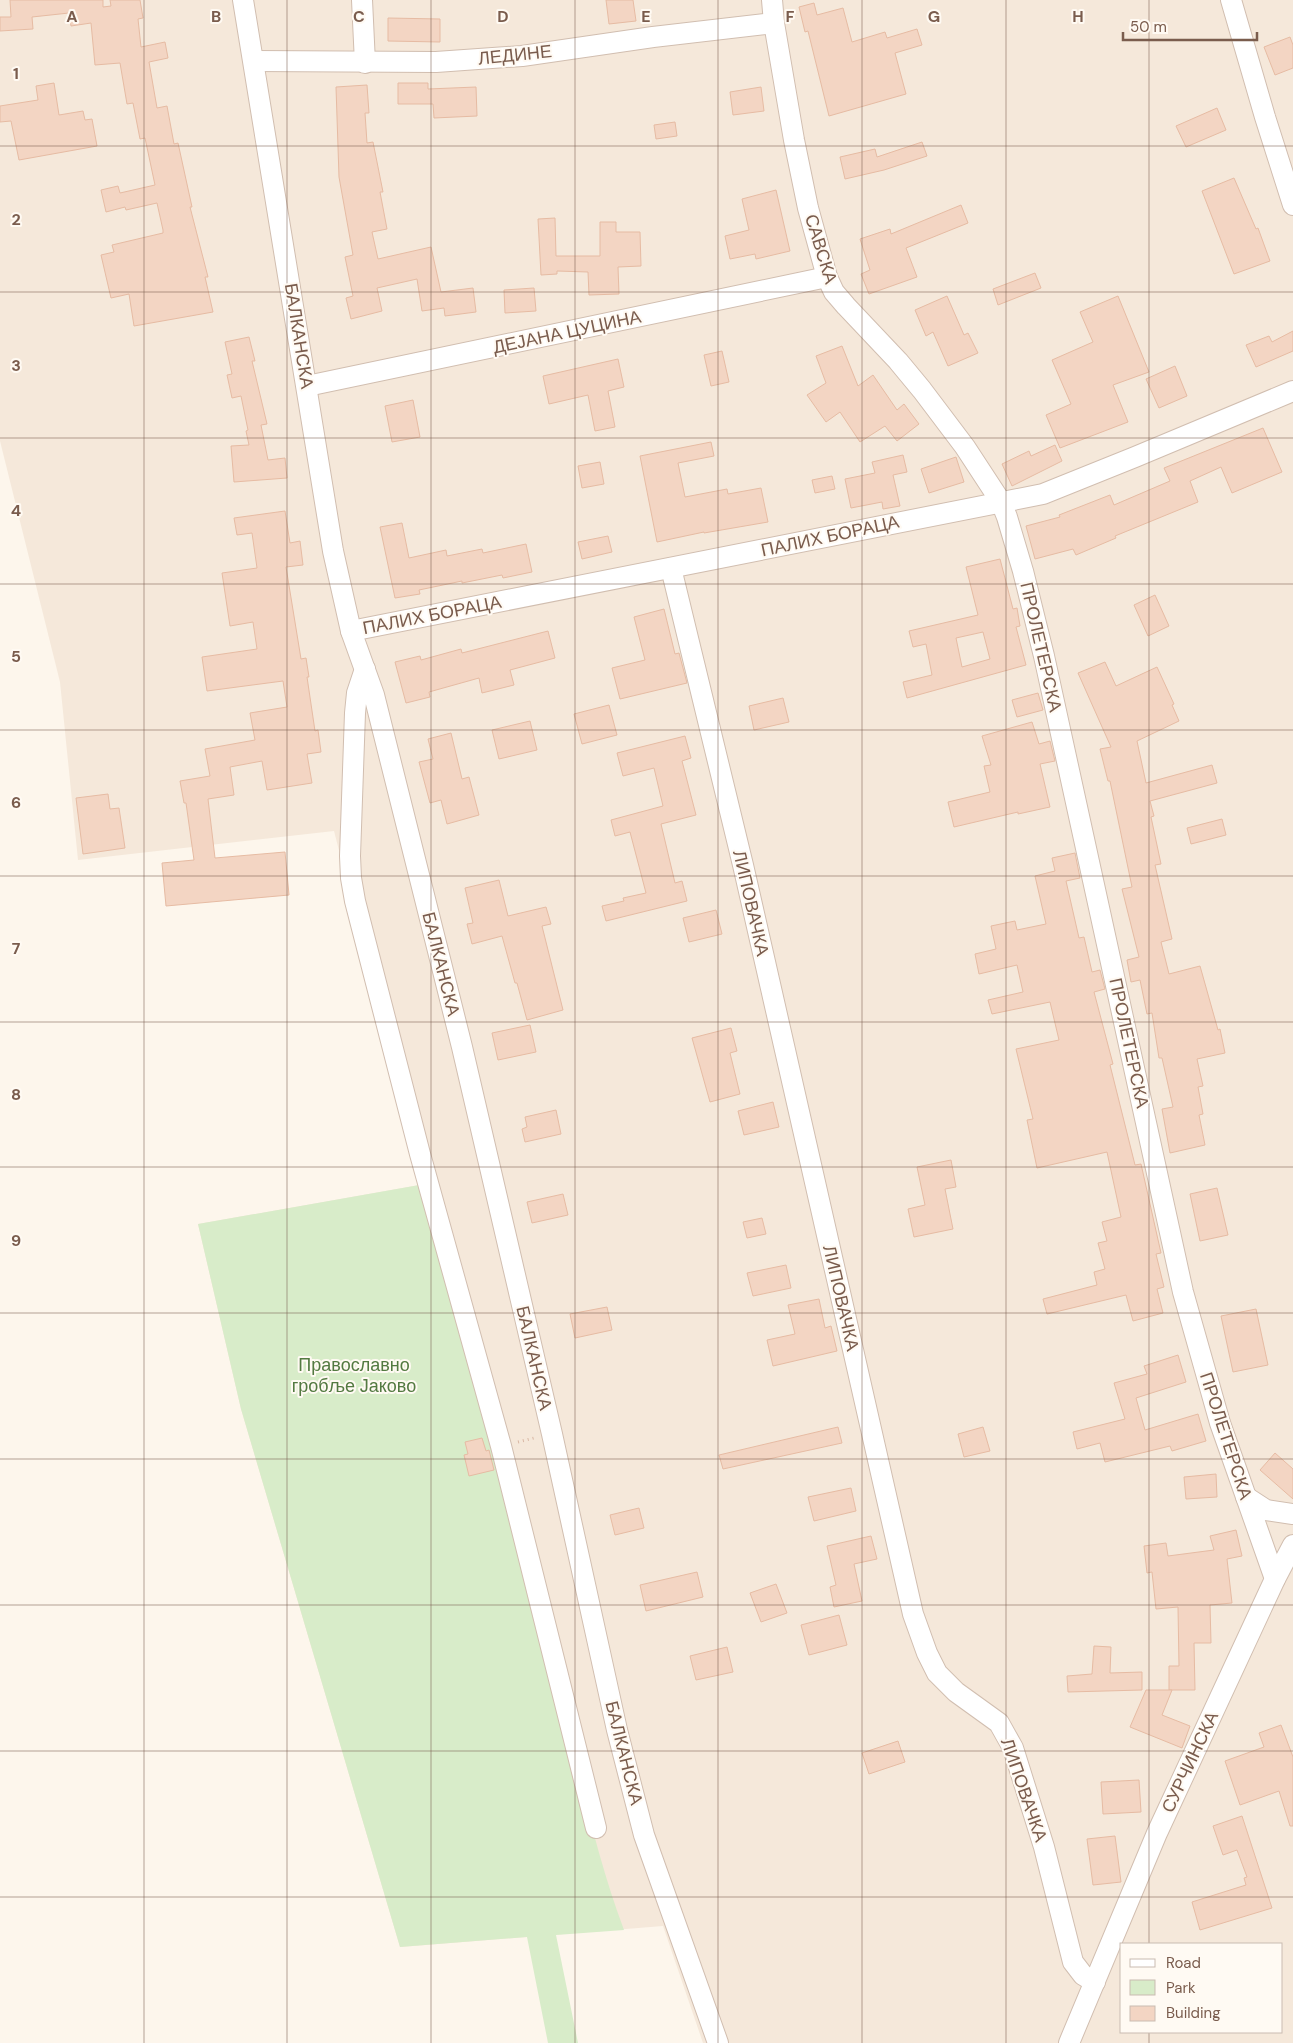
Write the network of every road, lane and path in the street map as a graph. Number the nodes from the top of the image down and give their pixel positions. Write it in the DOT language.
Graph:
graph roads {
  1 [pos="243,0"];
  2 [pos="362,0"];
  3 [pos="772,0"];
  4 [pos="1232,0"];
  5 [pos="774,23"];
  6 [pos="254,61"];
  7 [pos="365,62"];
  8 [pos="1293,205"];
  9 [pos="827,278"];
  10 [pos="307,386"];
  11 [pos="1293,391"];
  12 [pos="1000,502"];
  13 [pos="671,568"];
  14 [pos="351,631"];
  15 [pos="365,669"];
  16 [pos="552,1434"];
  17 [pos="501,1446"];
  18 [pos="1246,1497"];
  19 [pos="1293,1514"];
  20 [pos="1293,1545"];
  21 [pos="1275,1579"];
  22 [pos="596,1828"];
  23 [pos="1095,1982"];
  24 [pos="718,2043"];
  25 [pos="1069,2043"];
  1 -- 6 [label="street, БАЛКАНСКА"];
  2 -- 7 [label="street"];
  3 -- 5 [label="street, САВСКА"];
  4 -- 8 [label="street"];
  5 -- 7 [label="street, ЛЕДИНЕ"];
  5 -- 9 [label="street, САВСКА"];
  6 -- 7 [label="street, ЛЕДИНЕ"];
  6 -- 10 [label="street, БАЛКАНСКА"];
  9 -- 10 [label="street, ДЕЈАНА ЦУЦИНА"];
  9 -- 12 [label="street, САВСКА"];
  10 -- 14 [label="street, БАЛКАНСКА"];
  11 -- 12 [label="street, ПАЛИХ БОРАЦА"];
  12 -- 13 [label="street, ПАЛИХ БОРАЦА"];
  12 -- 18 [label="street, ПРОЛЕТЕРСКА"];
  13 -- 14 [label="street, ПАЛИХ БОРАЦА"];
  13 -- 23 [label="street, ЛИПОВАЧКА"];
  14 -- 15 [label="street, БАЛКАНСКА"];
  15 -- 16 [label="street, БАЛКАНСКА"];
  15 -- 17 [label="street"];
  16 -- 17 [label="path"];
  16 -- 24 [label="street, БАЛКАНСКА"];
  17 -- 22 [label="street"];
  18 -- 19 [label="street"];
  18 -- 21 [label="street, ПРОЛЕТЕРСКА"];
  20 -- 21 [label="street, СУРЧИНСКА"];
  21 -- 23 [label="street, СУРЧИНСКА"];
  23 -- 25 [label="street, СУРЧИНСКА"];
}
